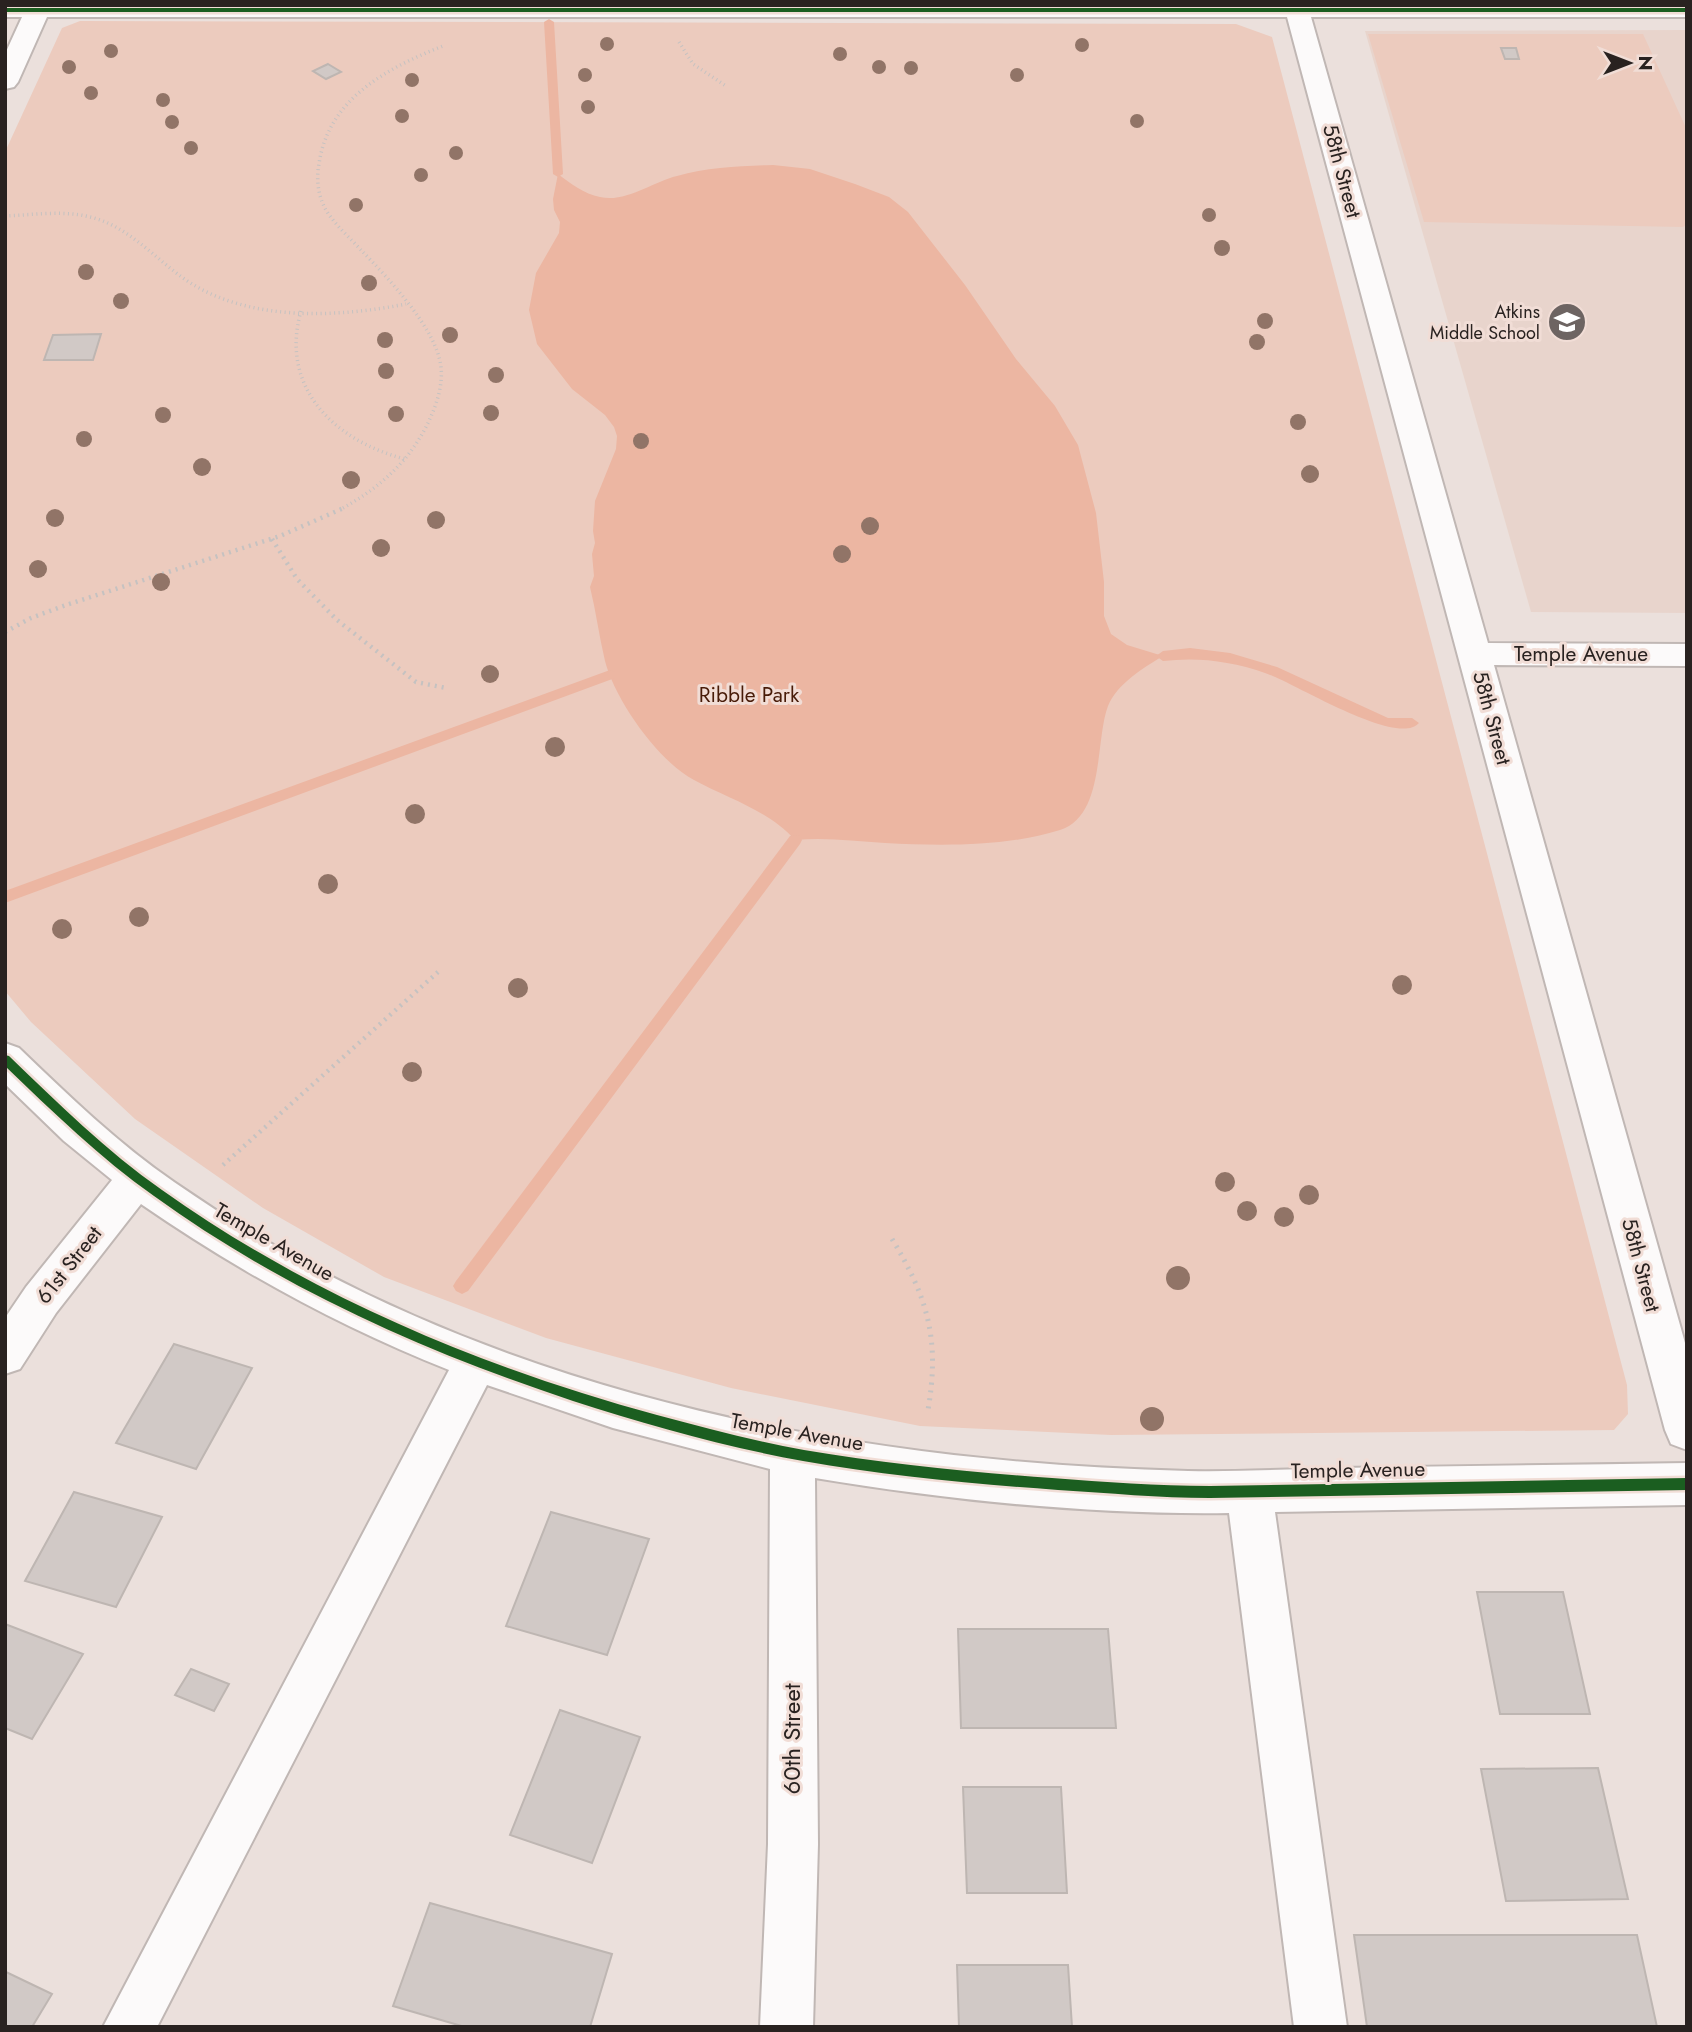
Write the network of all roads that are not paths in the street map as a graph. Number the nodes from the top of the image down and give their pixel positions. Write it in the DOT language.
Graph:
graph roads {
  1 [pos="39,8"];
  2 [pos="345,8"];
  3 [pos="1297,8"];
  4 [pos="1533,8"];
  5 [pos="5,10"];
  6 [pos="1687,10"];
  7 [pos="5,82"];
  8 [pos="1475,654"];
  9 [pos="1687,654"];
  10 [pos="5,1059"];
  11 [pos="138,1178"];
  12 [pos="5,1355"];
  13 [pos="476,1362"];
  14 [pos="1687,1430"];
  15 [pos="792,1451"];
  16 [pos="1687,1484"];
  17 [pos="1249,1490"];
  18 [pos="129,2027"];
  19 [pos="786,2027"];
  20 [pos="1321,2027"];
  1 -- 2 [label="street"];
  1 -- 5 [label="street"];
  1 -- 7 [label="street"];
  2 -- 3 [label="street"];
  3 -- 4 [label="street"];
  3 -- 8 [label="street, 58th Street"];
  4 -- 6 [label="street"];
  8 -- 9 [label="street, Temple Avenue"];
  8 -- 14 [label="street, 58th Street"];
  10 -- 11 [label="street, Temple Avenue"];
  11 -- 12 [label="street, 61st Street"];
  11 -- 13 [label="street, Temple Avenue"];
  13 -- 15 [label="street, Temple Avenue"];
  13 -- 18 [label="street"];
  15 -- 17 [label="street, Temple Avenue"];
  15 -- 19 [label="street, 60th Street"];
  16 -- 17 [label="street, Temple Avenue"];
  17 -- 20 [label="street"];
}
